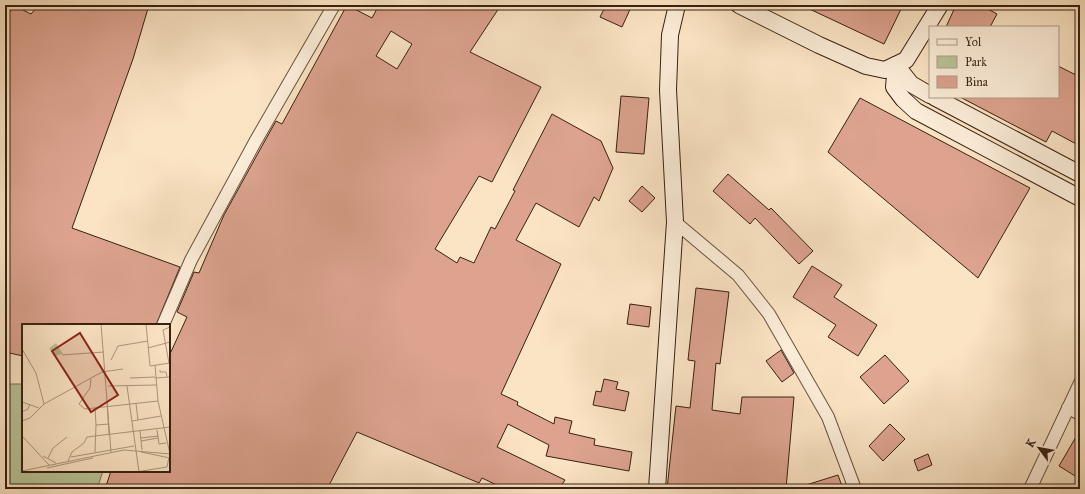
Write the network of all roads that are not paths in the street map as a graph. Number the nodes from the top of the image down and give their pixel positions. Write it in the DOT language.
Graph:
graph roads {
  1 [pos="334,5"];
  2 [pos="677,5"];
  3 [pos="739,5"];
  4 [pos="940,5"];
  5 [pos="896,65"];
  6 [pos="929,94"];
  7 [pos="936,98"];
  8 [pos="1080,174"];
  9 [pos="1080,198"];
  10 [pos="675,222"];
  11 [pos="163,324"];
  12 [pos="1080,383"];
  13 [pos="1068,408"];
  14 [pos="1080,414"];
  15 [pos="657,489"];
  16 [pos="855,489"];
  17 [pos="1030,489"];
  1 -- 11 [label="street"];
  2 -- 10 [label="street"];
  3 -- 5 [label="street"];
  4 -- 5 [label="street"];
  5 -- 6 [label="street"];
  5 -- 9 [label="street"];
  7 -- 8 [label="street"];
  10 -- 15 [label="street"];
  10 -- 16 [label="street"];
  12 -- 13 [label="street"];
  13 -- 14 [label="street"];
  13 -- 17 [label="street"];
}
